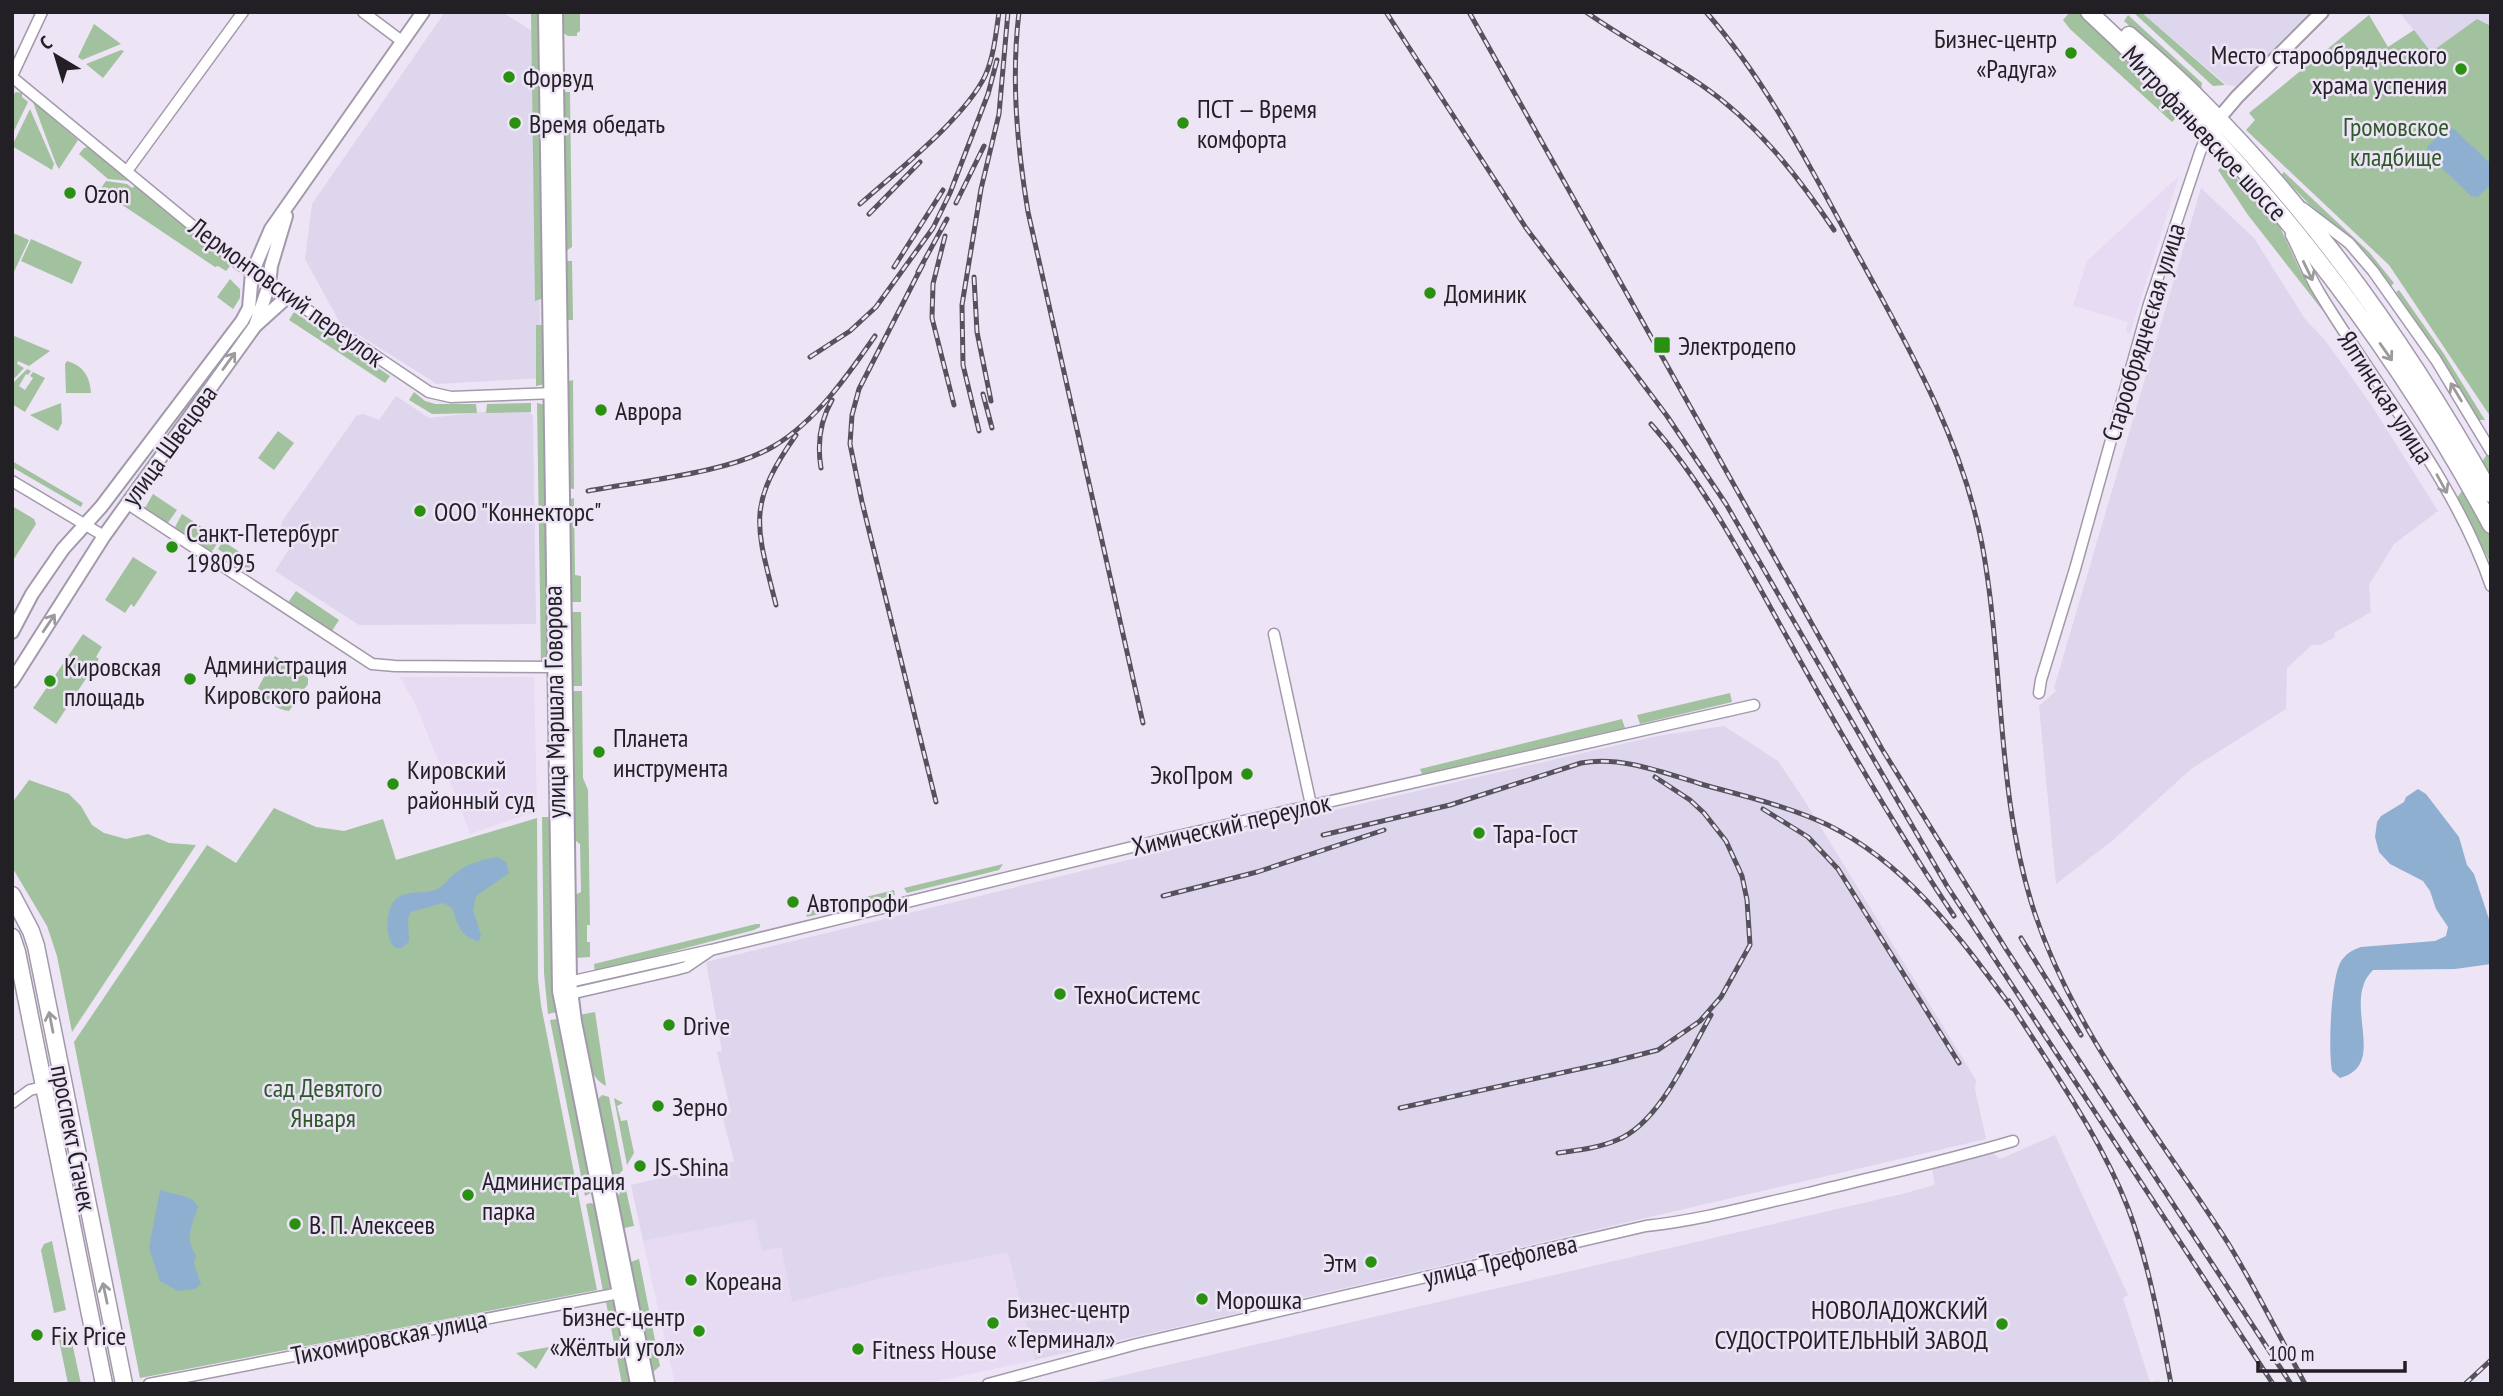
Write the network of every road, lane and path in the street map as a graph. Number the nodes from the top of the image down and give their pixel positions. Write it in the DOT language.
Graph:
graph roads {
  1 [pos="42,12"];
  2 [pos="243,12"];
  3 [pos="363,12"];
  4 [pos="424,12"];
  5 [pos="545,12"];
  6 [pos="555,12"];
  7 [pos="2089,12"];
  8 [pos="2104,12"];
  9 [pos="2322,12"];
  10 [pos="403,42"];
  11 [pos="12,77"];
  12 [pos="2214,124"];
  13 [pos="127,171"];
  14 [pos="295,197"];
  15 [pos="2284,204"];
  16 [pos="252,273"];
  17 [pos="269,285"];
  18 [pos="287,298"];
  19 [pos="255,326"];
  20 [pos="555,393"];
  21 [pos="2491,452"];
  22 [pos="2469,471"];
  23 [pos="12,481"];
  24 [pos="2491,494"];
  25 [pos="128,504"];
  26 [pos="86,525"];
  27 [pos="2491,526"];
  28 [pos="104,536"];
  29 [pos="2491,586"];
  30 [pos="32,594"];
  31 [pos="12,614"];
  32 [pos="12,632"];
  33 [pos="1274,634"];
  34 [pos="559,667"];
  35 [pos="12,681"];
  36 [pos="2039,693"];
  37 [pos="1754,705"];
  38 [pos="1311,805"];
  39 [pos="12,895"];
  40 [pos="12,937"];
  41 [pos="566,989"];
  42 [pos="43,1087"];
  43 [pos="12,1103"];
  44 [pos="2013,1141"];
  45 [pos="623,1292"];
  46 [pos="104,1384"];
  47 [pos="124,1384"];
  48 [pos="149,1384"];
  49 [pos="637,1384"];
  50 [pos="647,1384"];
  51 [pos="988,1384"];
  1 -- 11 [label="street"];
  2 -- 13 [label="street"];
  3 -- 10 [label="street"];
  4 -- 10 [label="street, улица Швецова"];
  5 -- 20 [label="street, улица Маршала Говорова"];
  6 -- 20 [label="main road, улица Маршала Говорова"];
  7 -- 12 [label="main road, Митрофаньевское шоссе"];
  8 -- 12 [label="main road, Митрофаньевское шоссе"];
  9 -- 12 [label="street, Старообрядческая улица"];
  10 -- 14 [label="street, улица Швецова"];
  11 -- 13 [label="street, Лермонтовский переулок"];
  12 -- 15 [label="main road, Митрофаньевское шоссе"];
  12 -- 36 [label="street, Старообрядческая улица"];
  13 -- 16 [label="street, Лермонтовский переулок"];
  14 -- 16 [label="street, улица Швецова"];
  14 -- 17 [label="street, улица Швецова"];
  21 -- 15 [label="street, one-way"];
  15 -- 22 [label="main road, Митрофаньевское шоссе"];
  15 -- 29 [label="street, Ялтинская улица, one-way"];
  16 -- 17 [label="street, Лермонтовский переулок"];
  16 -- 26 [label="street, улица Швецова"];
  17 -- 18 [label="street, Лермонтовский переулок"];
  17 -- 19 [label="street, улица Швецова"];
  18 -- 19 [label="street"];
  18 -- 20 [label="street, Лермонтовский переулок"];
  25 -- 19 [label="street, улица Швецова, one-way"];
  20 -- 34 [label="main road, улица Маршала Говорова"];
  22 -- 24 [label="main road"];
  22 -- 27 [label="main road"];
  23 -- 26 [label="street"];
  25 -- 28 [label="street, улица Швецова"];
  25 -- 34 [label="street"];
  26 -- 28 [label="street"];
  26 -- 30 [label="street"];
  35 -- 28 [label="street, улица Швецова, one-way"];
  30 -- 31 [label="street"];
  30 -- 32 [label="street"];
  33 -- 38 [label="street"];
  34 -- 41 [label="main road, улица Маршала Говорова"];
  37 -- 38 [label="street, Химический переулок"];
  38 -- 41 [label="street, Химический переулок"];
  47 -- 39 [label="main road, проспект Стачек, one-way"];
  40 -- 42 [label="main road, проспект Стачек"];
  41 -- 45 [label="main road, улица Маршала Говорова"];
  42 -- 43 [label="street"];
  42 -- 46 [label="main road, проспект Стачек"];
  44 -- 51 [label="street, улица Трефолева"];
  45 -- 48 [label="street, Тихомировская улица"];
  45 -- 49 [label="street, улица Маршала Говорова"];
  45 -- 50 [label="main road, улица Маршала Говорова"];
}
